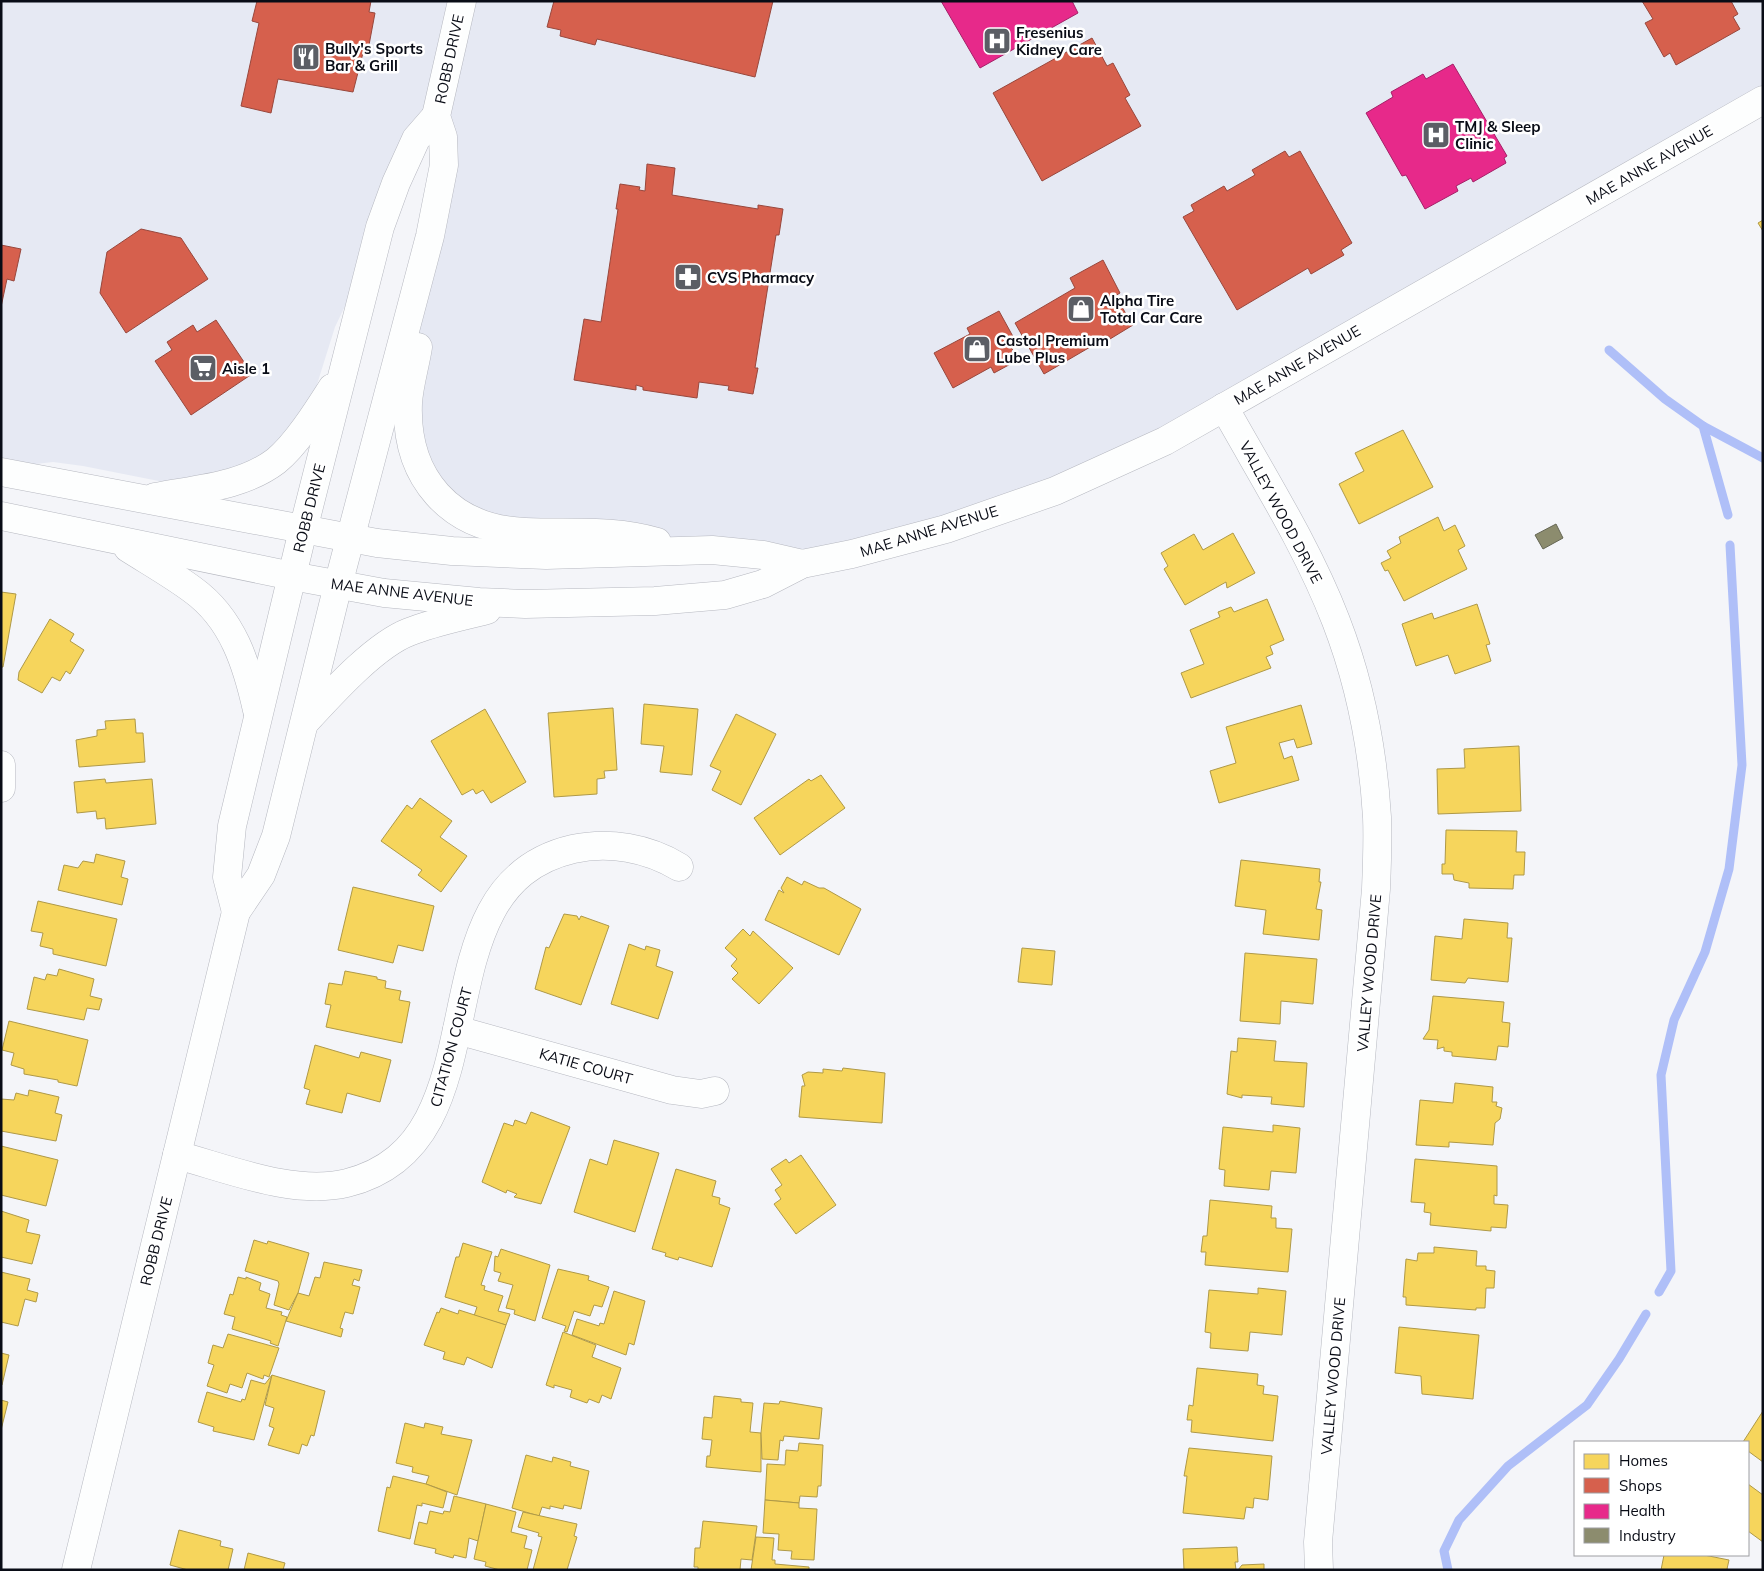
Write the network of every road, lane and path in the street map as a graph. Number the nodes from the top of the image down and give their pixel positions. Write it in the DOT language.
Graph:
graph roads {
  1 [pos="462,1"];
  2 [pos="1763,100"];
  3 [pos="436,116"];
  4 [pos="415,294"];
  5 [pos="344,370"];
  6 [pos="1224,407"];
  7 [pos="1,472"];
  8 [pos="139,500"];
  9 [pos="1,516"];
  10 [pos="303,530"];
  11 [pos="350,539"];
  12 [pos="119,541"];
  13 [pos="685,550"];
  14 [pos="802,564"];
  15 [pos="292,576"];
  16 [pos="338,585"];
  17 [pos="512,603"];
  18 [pos="258,716"];
  19 [pos="304,723"];
  20 [pos="1,765"];
  21 [pos="1,788"];
  22 [pos="679,867"];
  23 [pos="236,912"];
  24 [pos="458,1030"];
  25 [pos="715,1091"];
  26 [pos="177,1155"];
  27 [pos="76,1570"];
  28 [pos="1319,1570"];
  1 -- 3 [label="main road, ROBB DRIVE"];
  2 -- 6 [label="main road, MAE ANNE AVENUE"];
  3 -- 4 [label="main road, ROBB DRIVE"];
  3 -- 5 [label="main road, ROBB DRIVE"];
  4 -- 11 [label="main road, ROBB DRIVE"];
  4 -- 13 [label="main road"];
  5 -- 8 [label="main road"];
  5 -- 10 [label="main road, ROBB DRIVE"];
  6 -- 14 [label="main road, MAE ANNE AVENUE"];
  6 -- 28 [label="main road, VALLEY WOOD DRIVE"];
  7 -- 8 [label="main road, MAE ANNE AVENUE"];
  8 -- 10 [label="main road, MAE ANNE AVENUE"];
  9 -- 12 [label="main road, MAE ANNE AVENUE"];
  10 -- 11 [label="main road, MAE ANNE AVENUE"];
  10 -- 15 [label="main road, ROBB DRIVE"];
  11 -- 13 [label="main road, MAE ANNE AVENUE"];
  11 -- 16 [label="main road, ROBB DRIVE"];
  12 -- 15 [label="main road, MAE ANNE AVENUE"];
  12 -- 18 [label="main road"];
  13 -- 14 [label="main road, MAE ANNE AVENUE"];
  14 -- 17 [label="main road, MAE ANNE AVENUE"];
  15 -- 16 [label="main road, MAE ANNE AVENUE"];
  15 -- 18 [label="main road, ROBB DRIVE"];
  16 -- 17 [label="main road, MAE ANNE AVENUE"];
  16 -- 19 [label="main road, ROBB DRIVE"];
  17 -- 19 [label="main road"];
  18 -- 23 [label="main road, ROBB DRIVE"];
  19 -- 23 [label="main road, ROBB DRIVE"];
  20 -- 21 [label="main road"];
  22 -- 24 [label="main road, CITATION COURT"];
  23 -- 26 [label="main road, ROBB DRIVE"];
  24 -- 25 [label="main road, KATIE COURT"];
  24 -- 26 [label="main road, CITATION COURT"];
  26 -- 27 [label="main road, ROBB DRIVE"];
}
